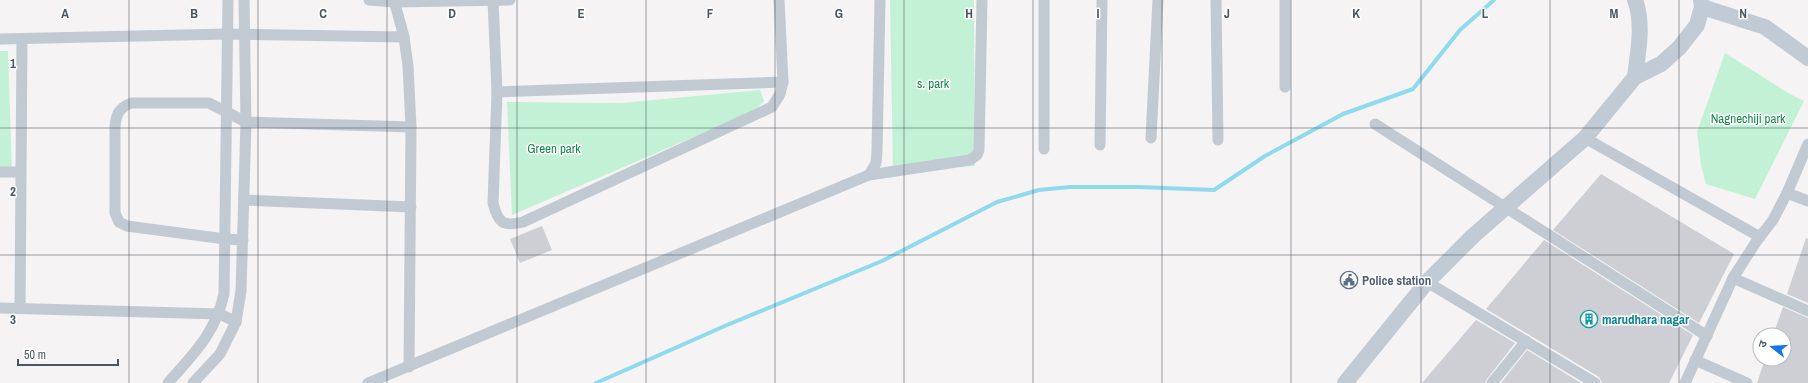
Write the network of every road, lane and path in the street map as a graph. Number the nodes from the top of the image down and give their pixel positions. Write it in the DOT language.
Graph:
graph roads {
  1 [pos="228,0"];
  2 [pos="244,0"];
  3 [pos="369,0"];
  4 [pos="493,0"];
  5 [pos="510,0"];
  6 [pos="779,0"];
  7 [pos="880,0"];
  8 [pos="982,0"];
  9 [pos="1044,0"];
  10 [pos="1102,0"];
  11 [pos="1158,0"];
  12 [pos="1216,0"];
  13 [pos="1285,0"];
  14 [pos="1635,0"];
  15 [pos="394,1"];
  16 [pos="1702,4"];
  17 [pos="228,34"];
  18 [pos="244,34"];
  19 [pos="404,37"];
  20 [pos="0,39"];
  21 [pos="22,39"];
  22 [pos="1808,58"];
  23 [pos="1635,77"];
  24 [pos="783,82"];
  25 [pos="1285,87"];
  26 [pos="497,92"];
  27 [pos="228,113"];
  28 [pos="246,122"];
  29 [pos="1375,124"];
  30 [pos="411,127"];
  31 [pos="1151,138"];
  32 [pos="1584,138"];
  33 [pos="1218,140"];
  34 [pos="1808,144"];
  35 [pos="1100,145"];
  36 [pos="1044,149"];
  37 [pos="0,172"];
  38 [pos="20,172"];
  39 [pos="869,175"];
  40 [pos="1787,193"];
  41 [pos="244,200"];
  42 [pos="1808,201"];
  43 [pos="1506,206"];
  44 [pos="411,207"];
  45 [pos="1760,237"];
  46 [pos="225,239"];
  47 [pos="243,240"];
  48 [pos="1733,278"];
  49 [pos="1427,282"];
  50 [pos="0,308"];
  51 [pos="20,308"];
  52 [pos="1808,310"];
  53 [pos="220,314"];
  54 [pos="236,322"];
  55 [pos="1707,336"];
  56 [pos="1526,341"];
  57 [pos="1695,360"];
  58 [pos="409,367"];
  59 [pos="168,383"];
  60 [pos="193,383"];
  61 [pos="368,383"];
  62 [pos="1345,383"];
  63 [pos="1492,383"];
  64 [pos="1595,383"];
  65 [pos="1685,383"];
  66 [pos="1747,383"];
  1 -- 17 [label="street"];
  2 -- 18 [label="street"];
  3 -- 15 [label="street"];
  4 -- 5 [label="street"];
  4 -- 15 [label="street"];
  4 -- 26 [label="street"];
  6 -- 24 [label="street"];
  7 -- 39 [label="street"];
  8 -- 39 [label="street"];
  9 -- 36 [label="street"];
  10 -- 35 [label="street"];
  11 -- 31 [label="street"];
  12 -- 33 [label="street"];
  13 -- 25 [label="street"];
  14 -- 23 [label="street"];
  15 -- 19 [label="street"];
  16 -- 22 [label="street"];
  16 -- 23 [label="street"];
  17 -- 18 [label="street"];
  17 -- 21 [label="street"];
  17 -- 27 [label="street"];
  18 -- 19 [label="street"];
  18 -- 28 [label="street"];
  19 -- 30 [label="street"];
  20 -- 21 [label="street"];
  21 -- 38 [label="street"];
  23 -- 32 [label="street"];
  24 -- 26 [label="street"];
  24 -- 26 [label="street"];
  27 -- 28 [label="street"];
  27 -- 46 [label="street"];
  27 -- 46 [label="street"];
  28 -- 30 [label="street"];
  28 -- 41 [label="street"];
  29 -- 43 [label="street"];
  30 -- 44 [label="street"];
  32 -- 43 [label="street"];
  32 -- 45 [label="street"];
  34 -- 40 [label="street"];
  37 -- 38 [label="street"];
  38 -- 51 [label="street"];
  39 -- 58 [label="street"];
  40 -- 42 [label="street"];
  40 -- 45 [label="street"];
  41 -- 44 [label="street"];
  41 -- 47 [label="street"];
  43 -- 49 [label="street"];
  43 -- 55 [label="street"];
  44 -- 58 [label="street"];
  45 -- 48 [label="street"];
  46 -- 47 [label="street"];
  46 -- 53 [label="street"];
  47 -- 54 [label="street"];
  48 -- 52 [label="street"];
  48 -- 55 [label="street"];
  49 -- 56 [label="street"];
  49 -- 62 [label="street"];
  50 -- 51 [label="street"];
  51 -- 53 [label="street"];
  53 -- 54 [label="street"];
  53 -- 59 [label="street"];
  54 -- 60 [label="street"];
  55 -- 57 [label="street"];
  56 -- 63 [label="street"];
  56 -- 64 [label="street"];
  57 -- 65 [label="street"];
  57 -- 66 [label="street"];
  58 -- 61 [label="street"];
}
